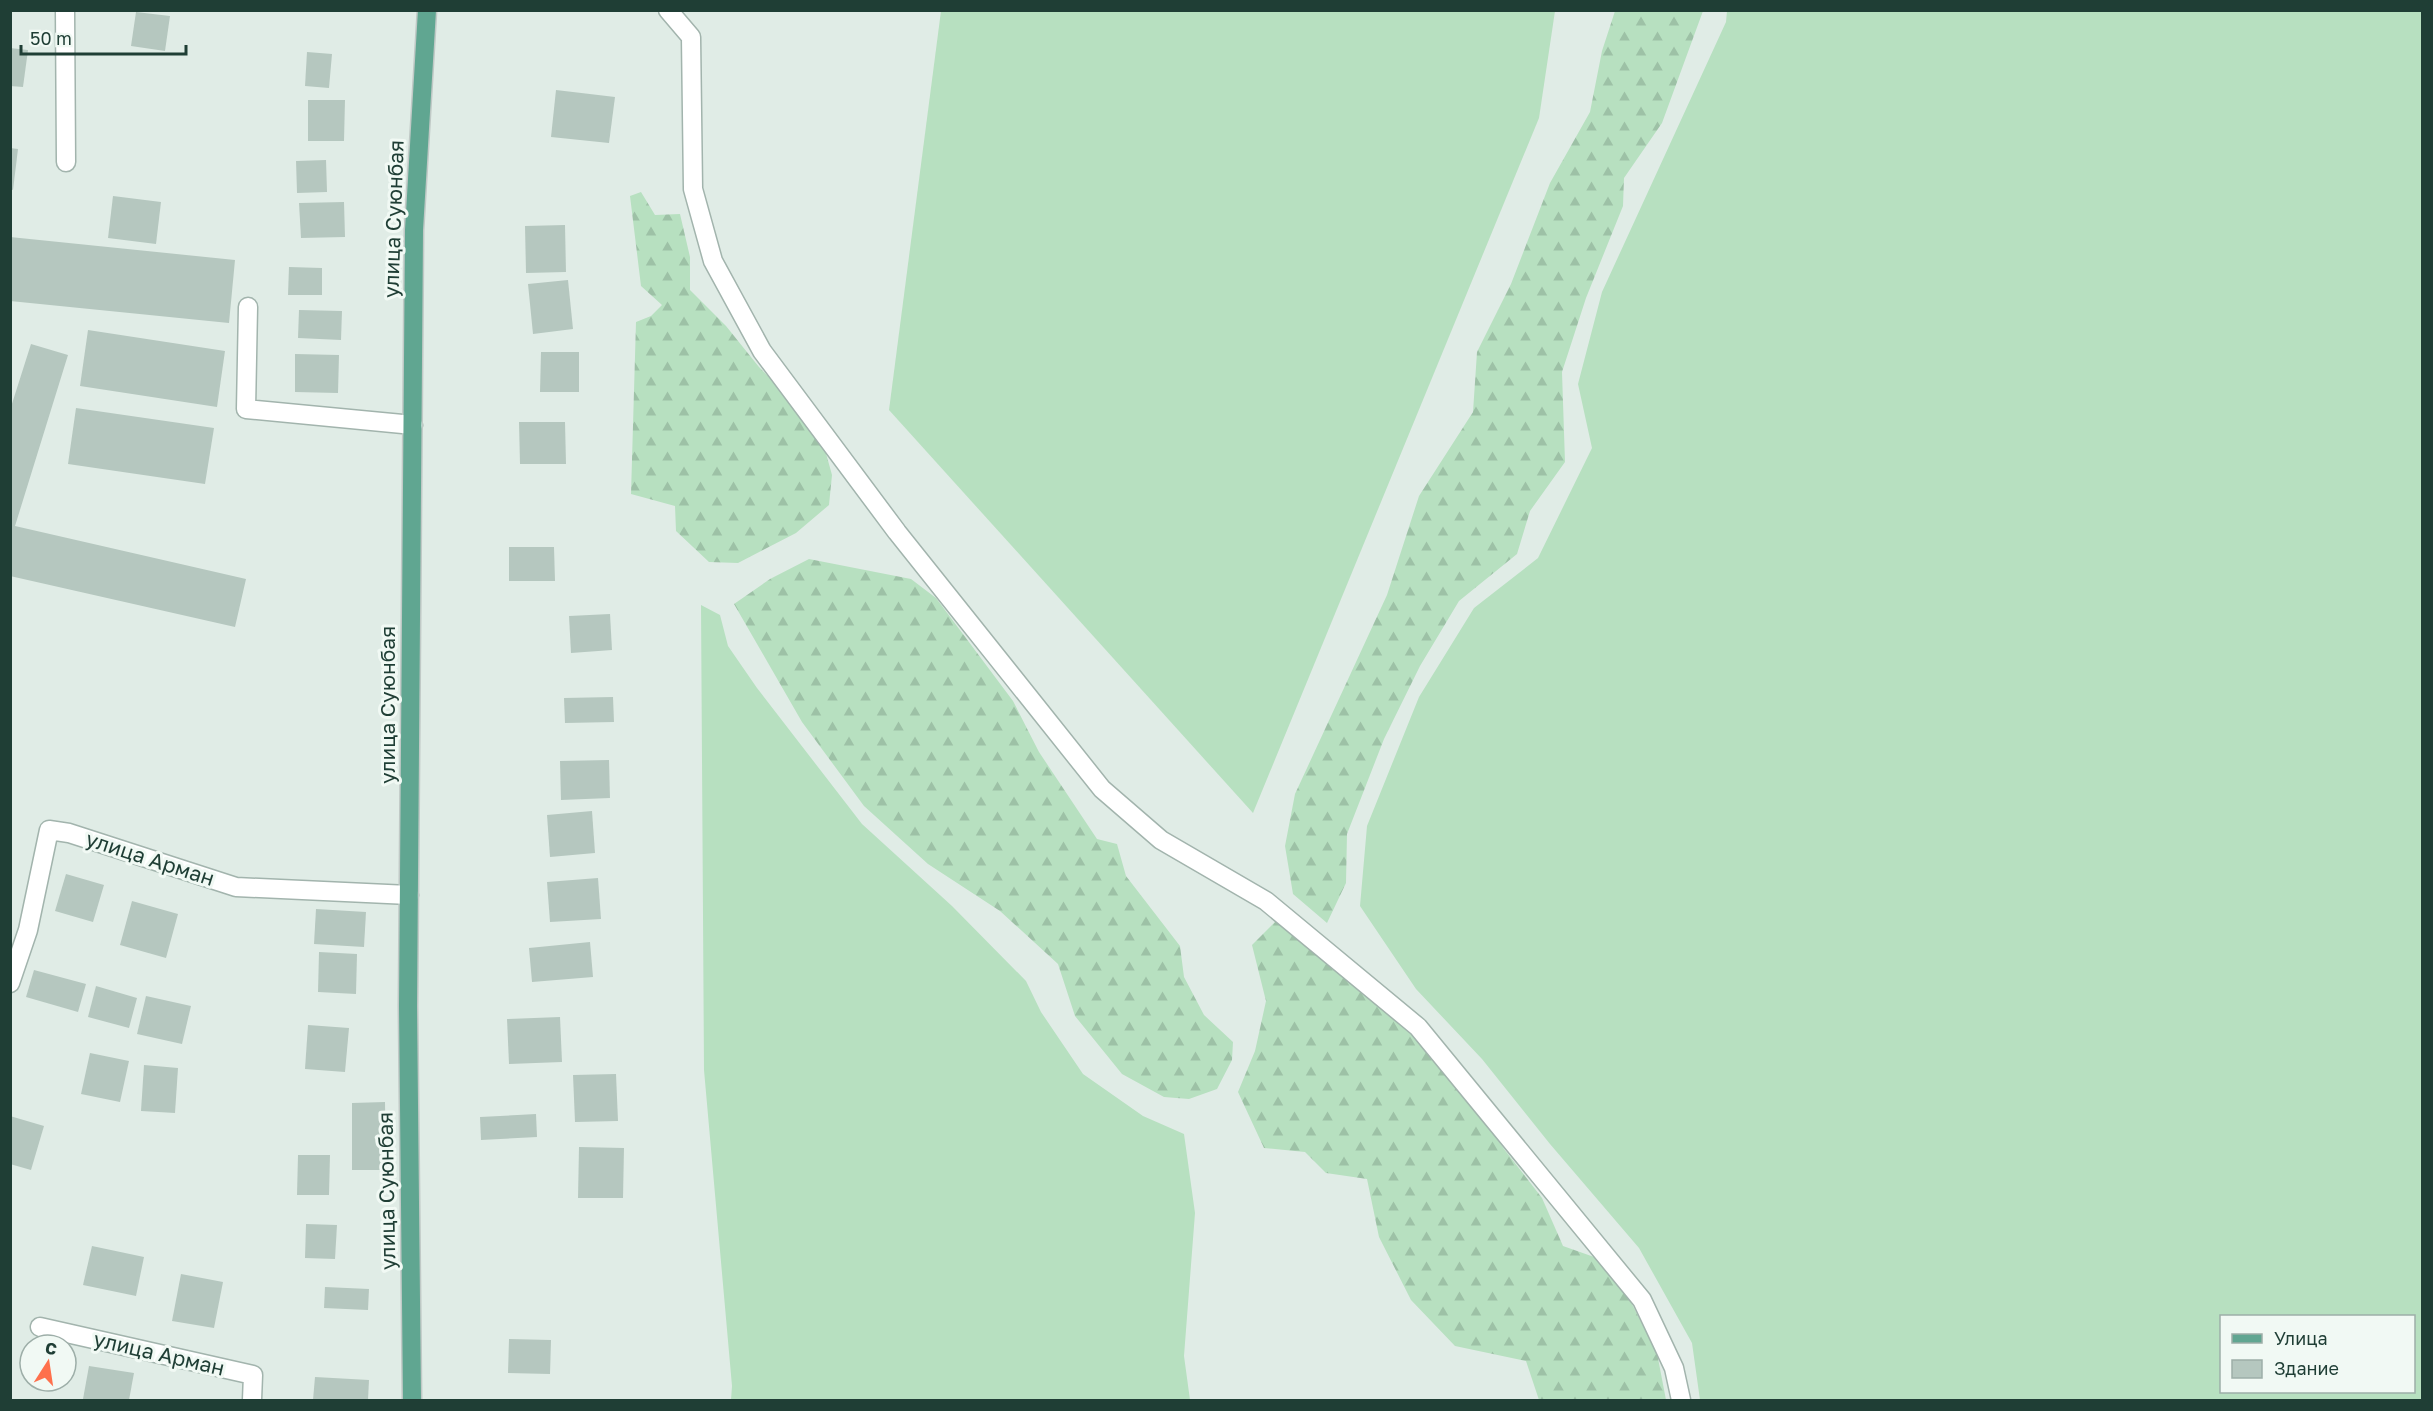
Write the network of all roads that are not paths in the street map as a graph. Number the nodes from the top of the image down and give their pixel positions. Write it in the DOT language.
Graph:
graph roads {
  1 [pos="65,10"];
  2 [pos="428,10"];
  3 [pos="668,10"];
  4 [pos="66,162"];
  5 [pos="248,307"];
  6 [pos="413,425"];
  7 [pos="409,895"];
  8 [pos="10,983"];
  9 [pos="40,1327"];
  10 [pos="252,1401"];
  11 [pos="412,1401"];
  12 [pos="1681,1401"];
  1 -- 4 [label="street"];
  2 -- 6 [label="main road, улица Суюнбая"];
  3 -- 12 [label="street"];
  5 -- 6 [label="street"];
  6 -- 7 [label="main road, улица Суюнбая"];
  7 -- 8 [label="street, улица Арман"];
  7 -- 11 [label="main road, улица Суюнбая"];
  9 -- 10 [label="street, улица Арман"];
}
